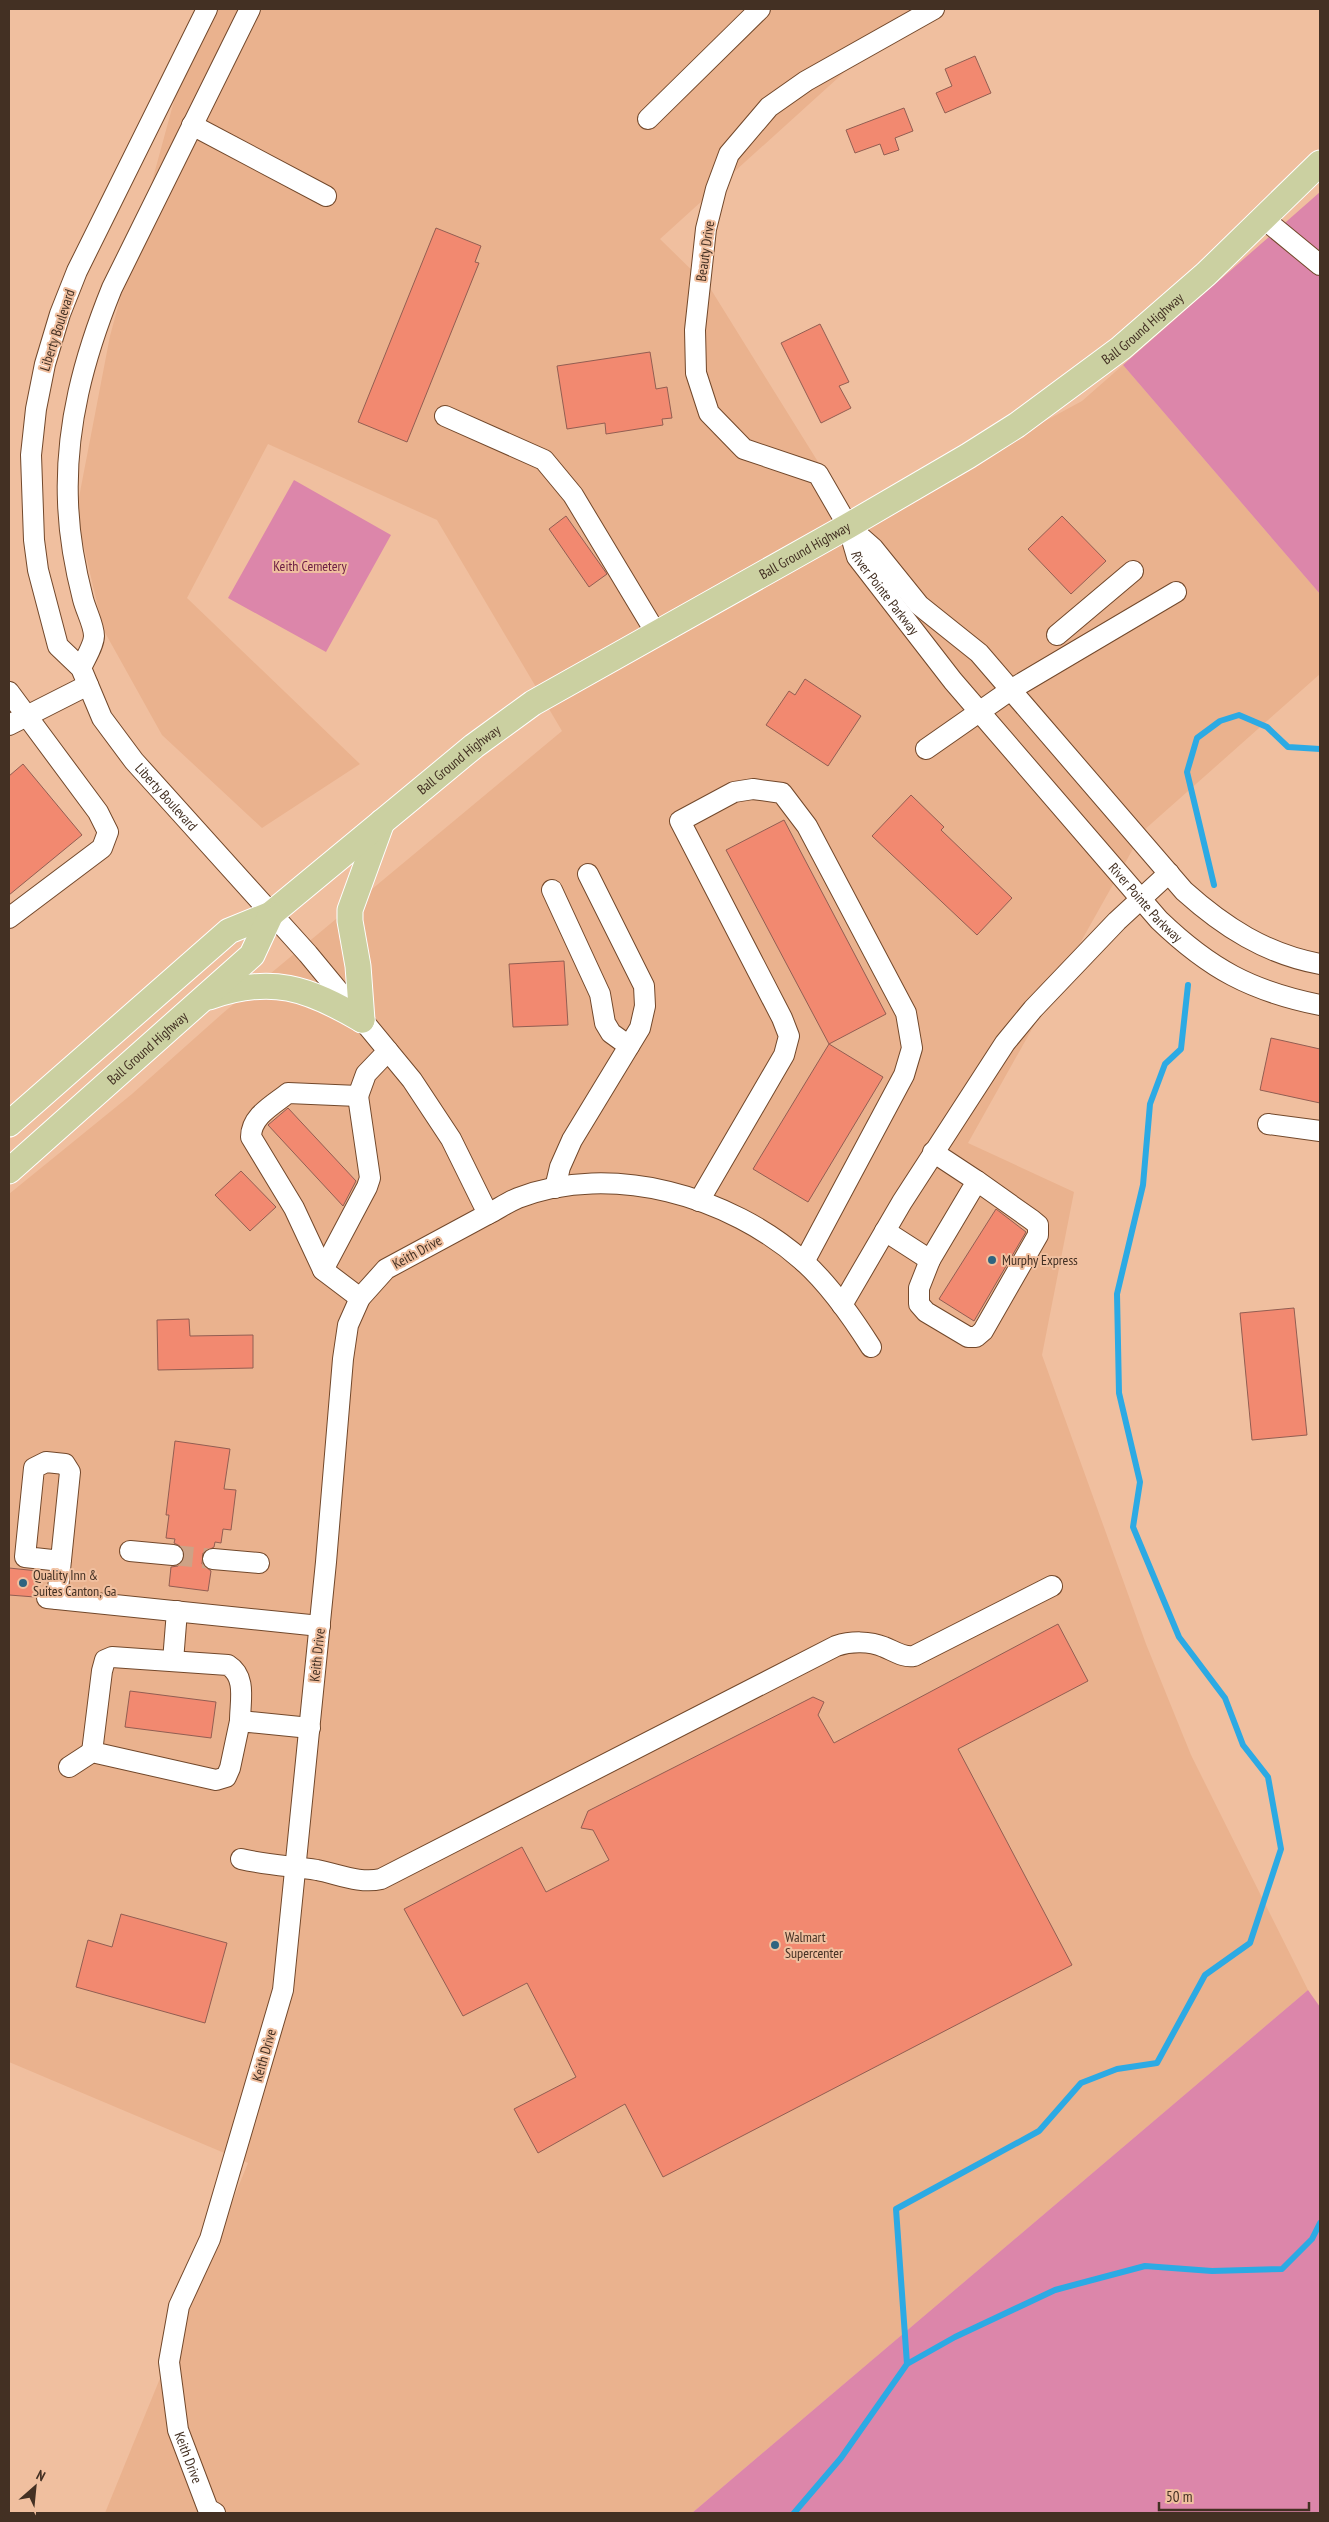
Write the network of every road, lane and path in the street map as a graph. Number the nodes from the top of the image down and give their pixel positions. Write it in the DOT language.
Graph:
graph roads {
  1 [pos="207,9"];
  2 [pos="250,9"];
  3 [pos="760,9"];
  4 [pos="934,9"];
  5 [pos="648,119"];
  6 [pos="192,125"];
  7 [pos="1320,163"];
  8 [pos="326,196"];
  9 [pos="1264,219"];
  10 [pos="1320,265"];
  11 [pos="445,416"];
  12 [pos="848,526"];
  13 [pos="1133,572"];
  14 [pos="1176,592"];
  15 [pos="656,633"];
  16 [pos="1057,635"];
  17 [pos="85,677"];
  18 [pos="1012,689"];
  19 [pos="9,692"];
  20 [pos="979,711"];
  21 [pos="27,715"];
  22 [pos="9,725"];
  23 [pos="926,749"];
  24 [pos="383,820"];
  25 [pos="1169,873"];
  26 [pos="588,874"];
  27 [pos="552,890"];
  28 [pos="1140,899"];
  29 [pos="270,914"];
  30 [pos="9,918"];
  31 [pos="1320,964"];
  32 [pos="202,1000"];
  33 [pos="1320,1005"];
  34 [pos="362,1020"];
  35 [pos="629,1046"];
  36 [pos="388,1051"];
  37 [pos="358,1096"];
  38 [pos="9,1124"];
  39 [pos="1268,1124"];
  40 [pos="1320,1131"];
  41 [pos="933,1152"];
  42 [pos="9,1171"];
  43 [pos="977,1181"];
  44 [pos="555,1188"];
  45 [pos="699,1201"];
  46 [pos="488,1214"];
  47 [pos="885,1231"];
  48 [pos="930,1260"];
  49 [pos="804,1262"];
  50 [pos="323,1270"];
  51 [pos="360,1298"];
  52 [pos="842,1306"];
  53 [pos="871,1347"];
  54 [pos="130,1550"];
  55 [pos="173,1555"];
  56 [pos="213,1559"];
  57 [pos="61,1561"];
  58 [pos="260,1563"];
  59 [pos="1052,1586"];
  60 [pos="176,1611"];
  61 [pos="320,1626"];
  62 [pos="172,1661"];
  63 [pos="240,1721"];
  64 [pos="310,1728"];
  65 [pos="92,1752"];
  66 [pos="69,1767"];
  67 [pos="240,1859"];
  68 [pos="296,1868"];
  69 [pos="215,2513"];
  1 -- 17 [label="street, Liberty Boulevard"];
  2 -- 6 [label="street"];
  3 -- 5 [label="street"];
  4 -- 12 [label="street, Beauty Drive"];
  6 -- 8 [label="street"];
  6 -- 17 [label="street"];
  7 -- 9 [label="main road, Ball Ground Highway"];
  9 -- 10 [label="street"];
  9 -- 12 [label="main road, Ball Ground Highway"];
  11 -- 15 [label="street"];
  12 -- 15 [label="main road, Ball Ground Highway"];
  12 -- 18 [label="street, River Pointe Parkway"];
  12 -- 20 [label="street, River Pointe Parkway"];
  13 -- 16 [label="street"];
  14 -- 18 [label="street"];
  15 -- 24 [label="main road, Ball Ground Highway"];
  17 -- 21 [label="street"];
  17 -- 29 [label="street, Liberty Boulevard"];
  18 -- 20 [label="street"];
  18 -- 25 [label="street, River Pointe Parkway"];
  19 -- 21 [label="street"];
  20 -- 23 [label="street"];
  20 -- 28 [label="street, River Pointe Parkway"];
  21 -- 22 [label="street"];
  21 -- 30 [label="street"];
  24 -- 29 [label="main road, Ball Ground Highway"];
  24 -- 34 [label="main road"];
  25 -- 28 [label="street"];
  25 -- 31 [label="street, River Pointe Parkway"];
  26 -- 35 [label="street"];
  27 -- 35 [label="street"];
  28 -- 33 [label="street, River Pointe Parkway"];
  28 -- 41 [label="street"];
  29 -- 32 [label="main road, Ball Ground Highway"];
  29 -- 34 [label="street"];
  29 -- 38 [label="main road, Ball Ground Highway"];
  32 -- 34 [label="main road"];
  32 -- 42 [label="main road, Ball Ground Highway"];
  34 -- 36 [label="street"];
  35 -- 44 [label="street"];
  36 -- 37 [label="street"];
  36 -- 46 [label="street"];
  37 -- 50 [label="street"];
  37 -- 50 [label="street"];
  39 -- 40 [label="street"];
  41 -- 43 [label="street"];
  41 -- 47 [label="street"];
  43 -- 48 [label="street"];
  43 -- 48 [label="street"];
  44 -- 45 [label="street, Keith Drive"];
  44 -- 46 [label="street, Keith Drive"];
  45 -- 49 [label="street, Keith Drive"];
  45 -- 49 [label="street"];
  46 -- 51 [label="street, Keith Drive"];
  47 -- 48 [label="street"];
  47 -- 52 [label="street"];
  49 -- 52 [label="street, Keith Drive"];
  50 -- 51 [label="street"];
  51 -- 61 [label="street, Keith Drive"];
  52 -- 53 [label="street, Keith Drive"];
  54 -- 55 [label="street"];
  56 -- 58 [label="street"];
  57 -- 57 [label="street"];
  57 -- 60 [label="street"];
  59 -- 68 [label="street"];
  60 -- 61 [label="street"];
  60 -- 62 [label="street"];
  61 -- 64 [label="street, Keith Drive"];
  62 -- 63 [label="street"];
  62 -- 65 [label="street"];
  63 -- 64 [label="street"];
  63 -- 65 [label="street"];
  64 -- 68 [label="street, Keith Drive"];
  65 -- 66 [label="street"];
  67 -- 68 [label="street"];
  68 -- 69 [label="street, Keith Drive"];
}
